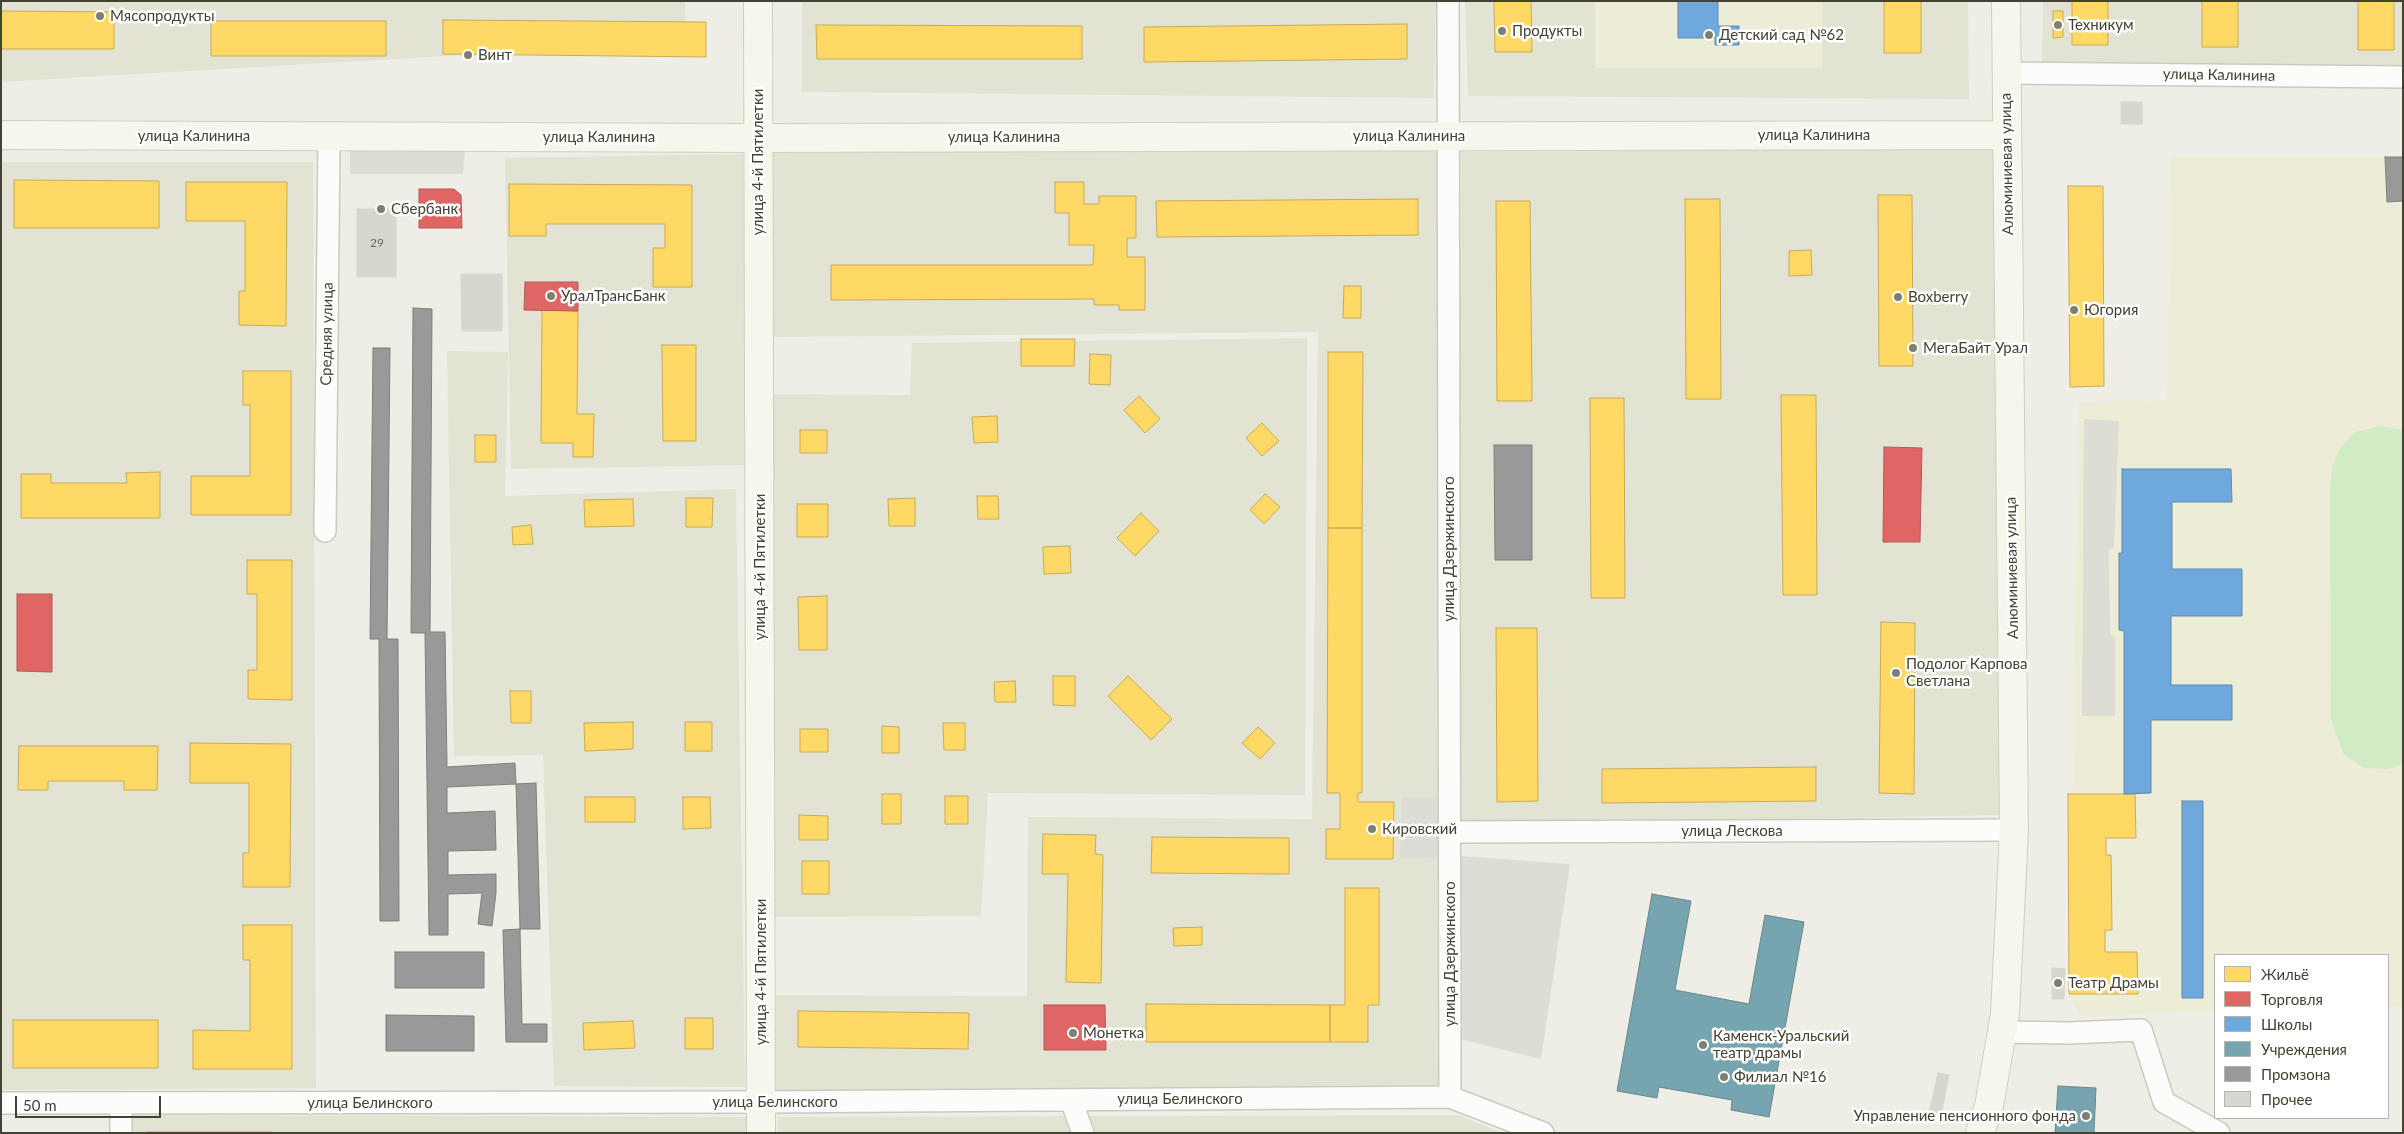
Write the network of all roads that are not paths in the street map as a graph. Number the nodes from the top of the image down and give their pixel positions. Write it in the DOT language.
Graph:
graph roads {
  1 [pos="758,1"];
  2 [pos="1448,1"];
  3 [pos="2006,1"];
  4 [pos="2006,73"];
  5 [pos="2403,77"];
  6 [pos="1,135"];
  7 [pos="1448,135"];
  8 [pos="2007,135"];
  9 [pos="329,137"];
  10 [pos="758,138"];
  11 [pos="325,531"];
  12 [pos="2014,830"];
  13 [pos="1450,832"];
  14 [pos="2002,1032"];
  15 [pos="1450,1097"];
  16 [pos="1072,1100"];
  17 [pos="761,1102"];
  18 [pos="1,1103"];
  19 [pos="121,1103"];
  20 [pos="121,1133"];
  21 [pos="761,1133"];
  22 [pos="1083,1133"];
  23 [pos="1543,1133"];
  24 [pos="1980,1133"];
  25 [pos="2219,1133"];
  1 -- 10 [label="main road, улица 4-й Пятилетки"];
  2 -- 7 [label="street, улица Дзержинского"];
  3 -- 4 [label="main road, Алюминиевая улица"];
  4 -- 5 [label="street, улица Калинина"];
  4 -- 8 [label="main road, Алюминиевая улица"];
  6 -- 9 [label="main road, улица Калинина"];
  7 -- 8 [label="main road, улица Калинина"];
  7 -- 10 [label="main road, улица Калинина"];
  7 -- 13 [label="street, улица Дзержинского"];
  8 -- 12 [label="main road, Алюминиевая улица"];
  9 -- 10 [label="main road, улица Калинина"];
  9 -- 11 [label="street, Средняя улица"];
  10 -- 17 [label="main road, улица 4-й Пятилетки"];
  12 -- 13 [label="street, улица Лескова"];
  12 -- 14 [label="main road, Алюминиевая улица"];
  13 -- 15 [label="street, улица Дзержинского"];
  14 -- 24 [label="main road, Алюминиевая улица"];
  14 -- 25 [label="street"];
  15 -- 16 [label="street, улица Белинского"];
  15 -- 23 [label="street, улица Белинского"];
  16 -- 17 [label="street, улица Белинского"];
  16 -- 22 [label="street"];
  17 -- 19 [label="street, улица Белинского"];
  17 -- 21 [label="main road, улица 4-й Пятилетки"];
  18 -- 19 [label="street, улица Белинского"];
  19 -- 20 [label="street"];
}
